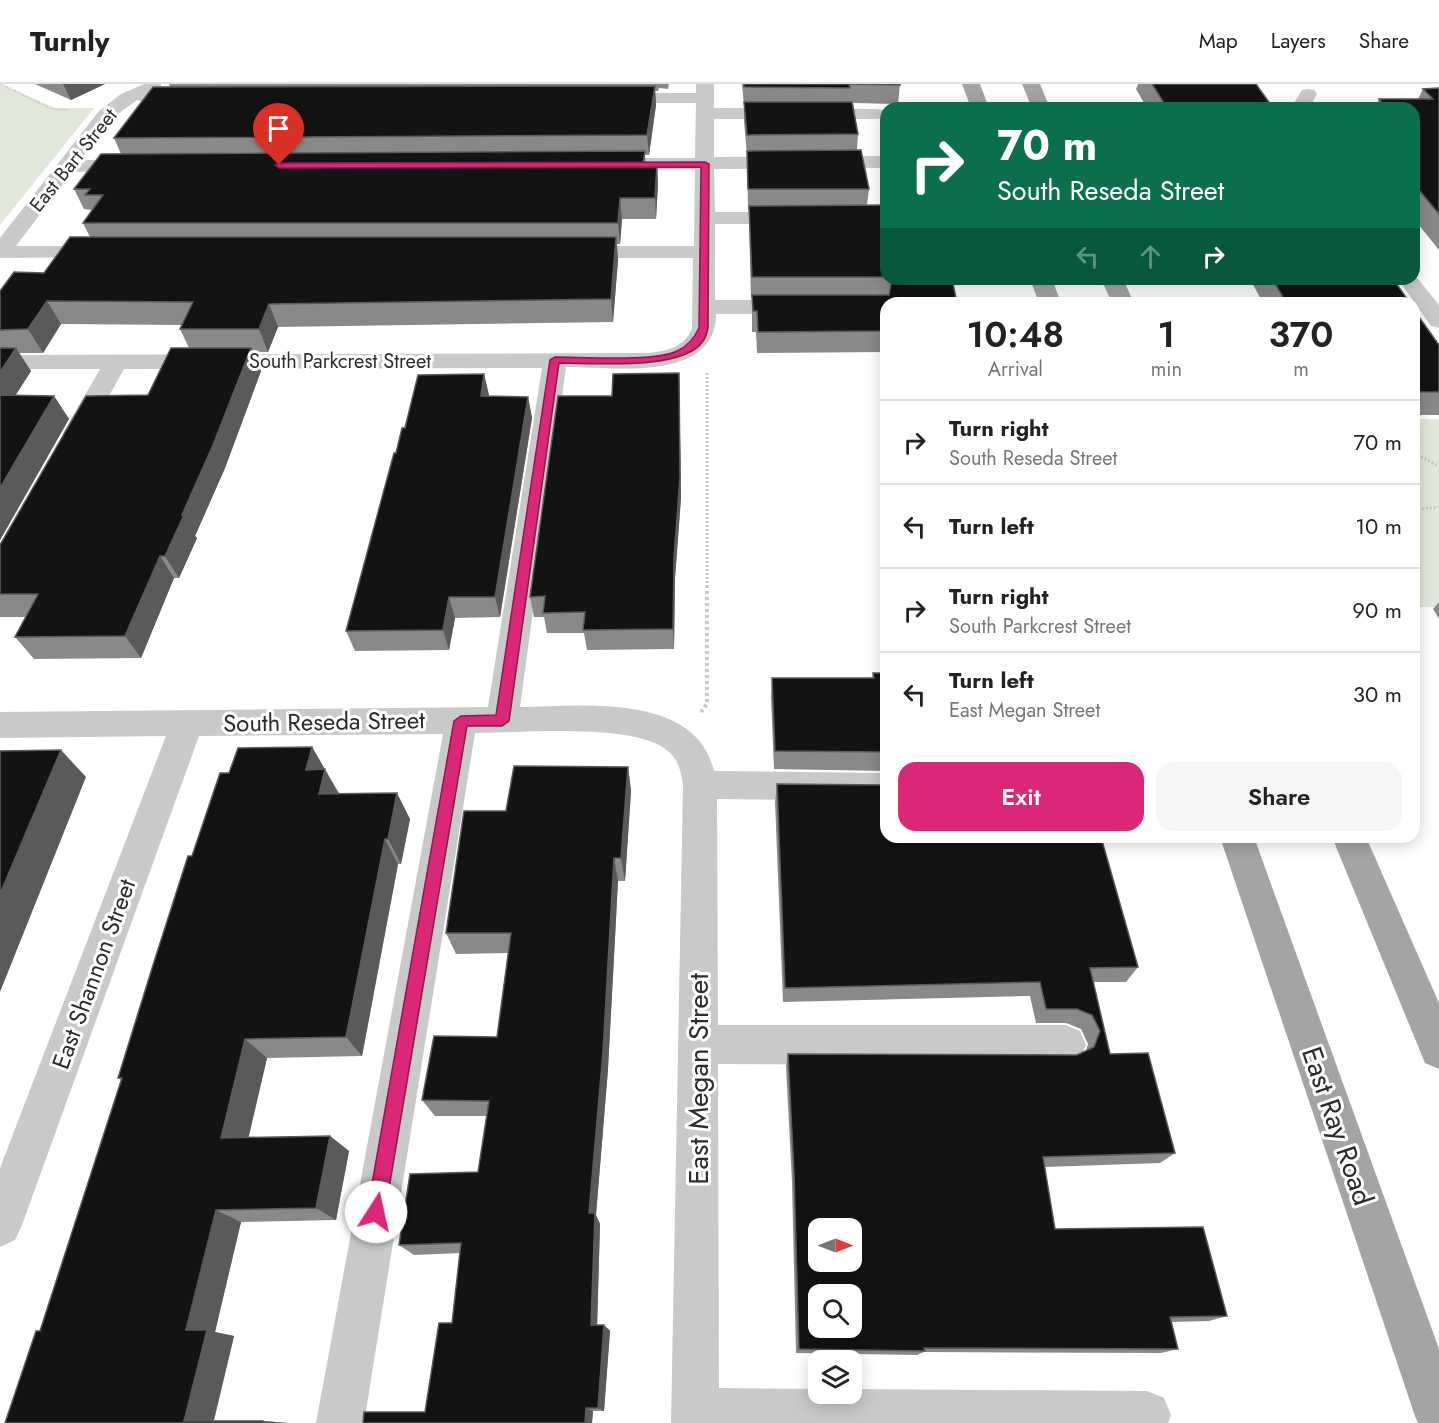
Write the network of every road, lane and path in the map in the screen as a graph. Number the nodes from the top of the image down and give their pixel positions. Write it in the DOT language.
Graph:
graph roads {
  1 [pos="1,84"];
  2 [pos="971,84"];
  3 [pos="1031,84"];
  4 [pos="144,88"];
  5 [pos="595,98"];
  6 [pos="705,98"];
  7 [pos="203,99"];
  8 [pos="978,102"];
  9 [pos="1038,102"];
  10 [pos="109,110"];
  11 [pos="877,114"];
  12 [pos="880,162"];
  13 [pos="705,164"];
  14 [pos="160,165"];
  15 [pos="586,165"];
  16 [pos="66,166"];
  17 [pos="704,218"];
  18 [pos="880,218"];
  19 [pos="0,252"];
  20 [pos="119,252"];
  21 [pos="549,252"];
  22 [pos="704,252"];
  23 [pos="1413,285"];
  24 [pos="703,307"];
  25 [pos="880,308"];
  26 [pos="1439,321"];
  27 [pos="681,353"];
  28 [pos="555,360"];
  29 [pos="116,361"];
  30 [pos="0,362"];
  31 [pos="64,455"];
  32 [pos="1420,456"];
  33 [pos="1439,466"];
  34 [pos="1439,507"];
  35 [pos="1420,509"];
  36 [pos="461,721"];
  37 [pos="502,721"];
  38 [pos="187,724"];
  39 [pos="0,725"];
  40 [pos="681,740"];
  41 [pos="700,785"];
  42 [pos="880,787"];
  43 [pos="1239,843"];
  44 [pos="1352,843"];
  45 [pos="698,1044"];
  46 [pos="1066,1045"];
  47 [pos="1439,1049"];
  48 [pos="0,1225"];
  49 [pos="1147,1415"];
  50 [pos="1439,1416"];
  51 [pos="695,1417"];
  52 [pos="340,1423"];
  1 -- 10 [label="path"];
  2 -- 8 [label="main road"];
  3 -- 9 [label="main road"];
  4 -- 7 [label="street"];
  4 -- 10 [label="street, East Bart Street"];
  5 -- 6 [label="street"];
  6 -- 11 [label="street"];
  6 -- 13 [label="street"];
  10 -- 16 [label="street, East Bart Street"];
  12 -- 13 [label="street"];
  13 -- 15 [label="street"];
  13 -- 17 [label="street"];
  14 -- 16 [label="street"];
  16 -- 19 [label="street, East Bart Street"];
  17 -- 18 [label="street"];
  17 -- 22 [label="street"];
  19 -- 20 [label="street"];
  21 -- 22 [label="street"];
  22 -- 24 [label="street"];
  23 -- 26 [label="street"];
  24 -- 25 [label="street"];
  24 -- 27 [label="street"];
  27 -- 28 [label="street, South Parkcrest Street"];
  27 -- 40 [label="path"];
  28 -- 29 [label="street, South Parkcrest Street"];
  28 -- 37 [label="street"];
  29 -- 30 [label="street, South Parkcrest Street"];
  29 -- 31 [label="street"];
  32 -- 33 [label="path"];
  34 -- 35 [label="path"];
  36 -- 37 [label="street, South Reseda Street"];
  36 -- 38 [label="street, South Reseda Street"];
  36 -- 52 [label="street"];
  37 -- 40 [label="street, South Reseda Street"];
  38 -- 39 [label="street, South Reseda Street"];
  38 -- 48 [label="street, East Shannon Street"];
  40 -- 41 [label="street, East Megan Street"];
  41 -- 42 [label="street"];
  41 -- 45 [label="street, East Megan Street"];
  43 -- 50 [label="main road, East Ray Road"];
  44 -- 47 [label="main road"];
  45 -- 46 [label="street"];
  45 -- 51 [label="street, East Megan Street"];
  49 -- 51 [label="street"];
}
